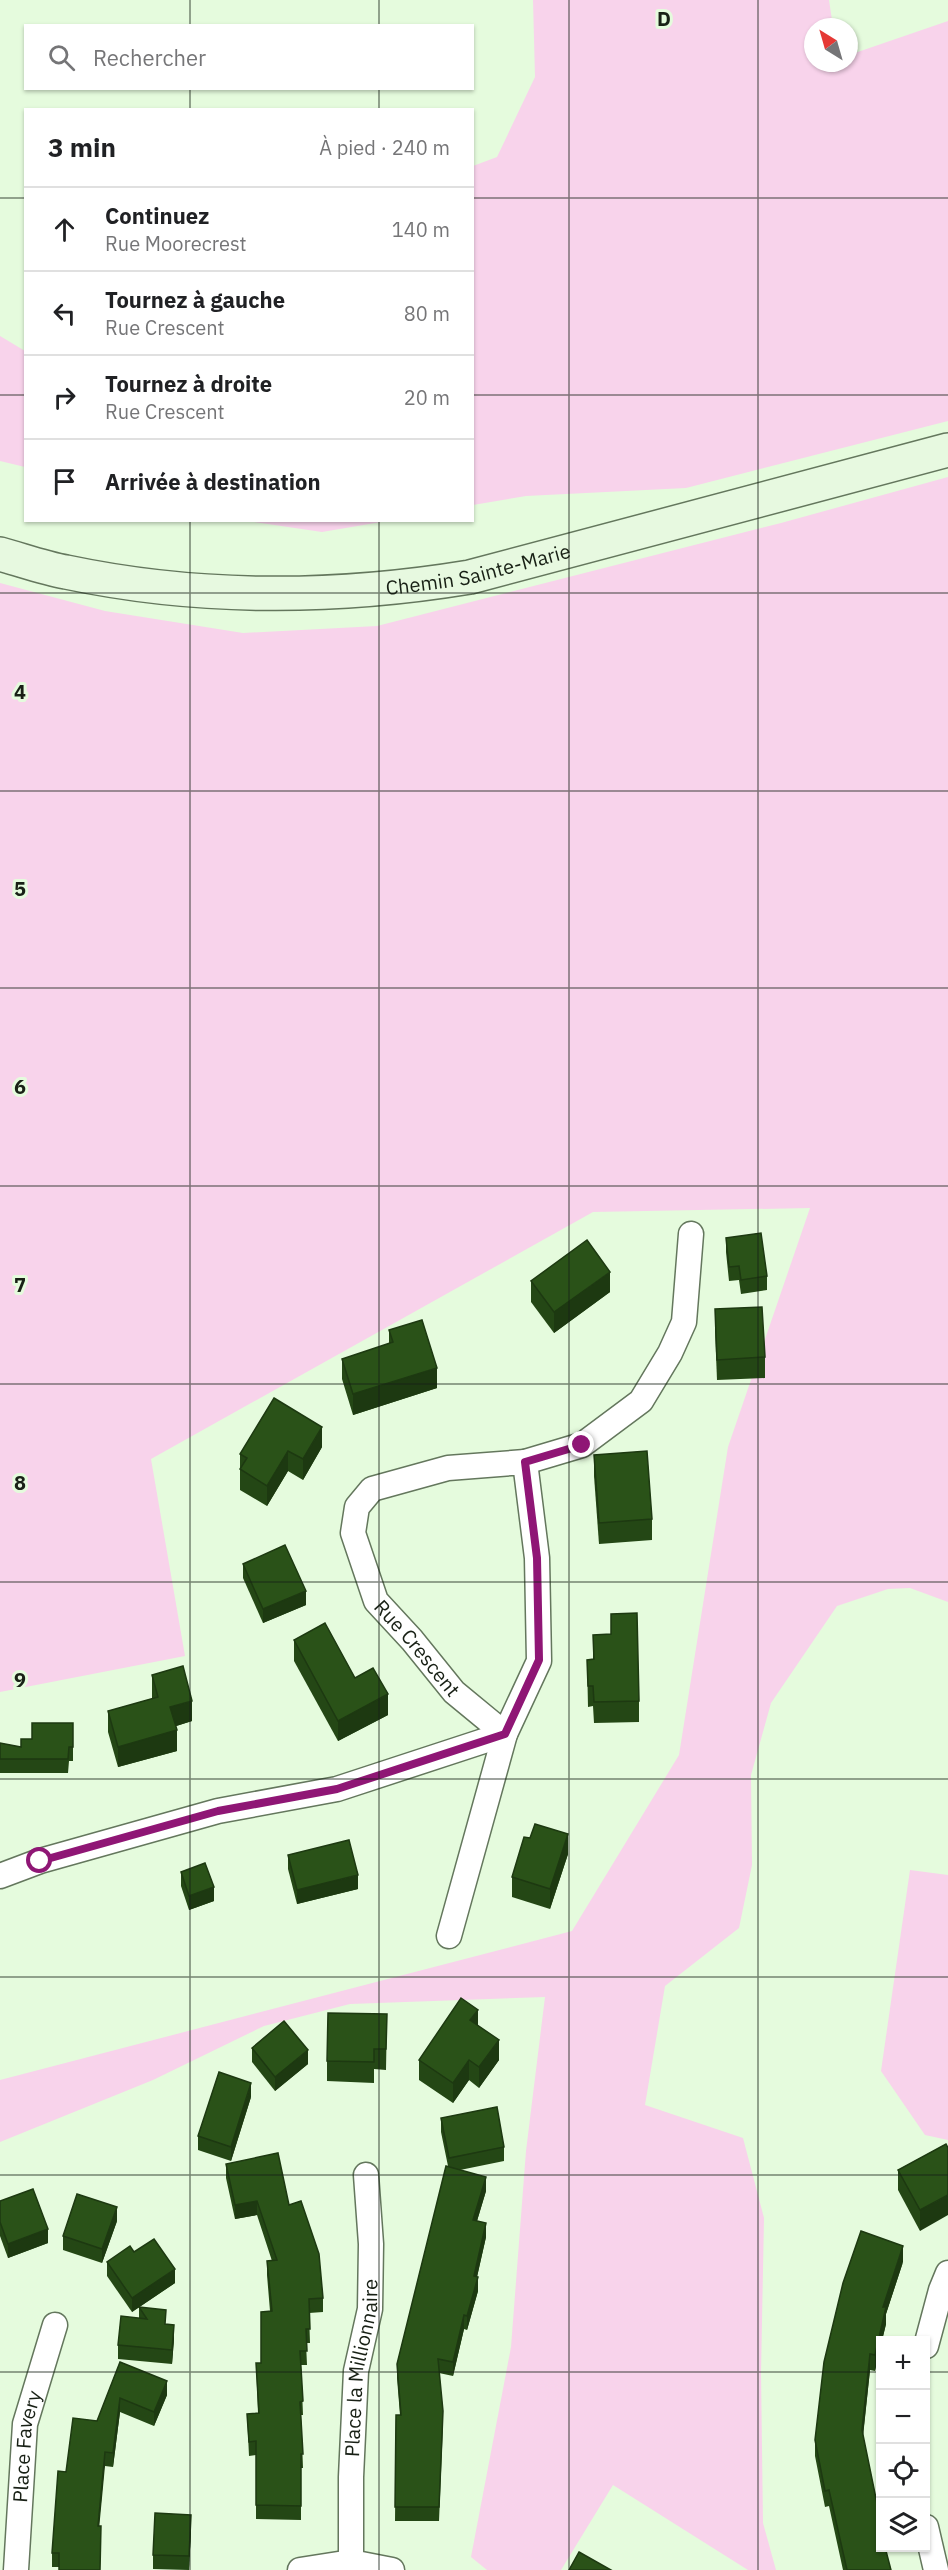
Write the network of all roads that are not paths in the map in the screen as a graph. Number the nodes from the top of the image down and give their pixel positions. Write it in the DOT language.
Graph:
graph roads {
  1 [pos="948,450"];
  2 [pos="0,554"];
  3 [pos="691,1234"];
  4 [pos="525,1462"];
  5 [pos="505,1734"];
  6 [pos="0,1876"];
  7 [pos="449,1936"];
  8 [pos="366,2175"];
  9 [pos="948,2273"];
  10 [pos="56,2325"];
  11 [pos="929,2336"];
  12 [pos="930,2545"];
  13 [pos="351,2562"];
  14 [pos="16,2570"];
  15 [pos="300,2570"];
  16 [pos="392,2570"];
  17 [pos="936,2570"];
  1 -- 2 [label="street, Chemin Sainte-Marie"];
  3 -- 4 [label="street, Rue Crescent"];
  4 -- 5 [label="street"];
  4 -- 5 [label="street, Rue Crescent"];
  5 -- 6 [label="street"];
  5 -- 7 [label="street"];
  8 -- 13 [label="street, Place la Millionnaire"];
  9 -- 11 [label="street"];
  10 -- 14 [label="street, Place Favery"];
  12 -- 17 [label="street"];
  13 -- 15 [label="street"];
  13 -- 16 [label="street"];
}
